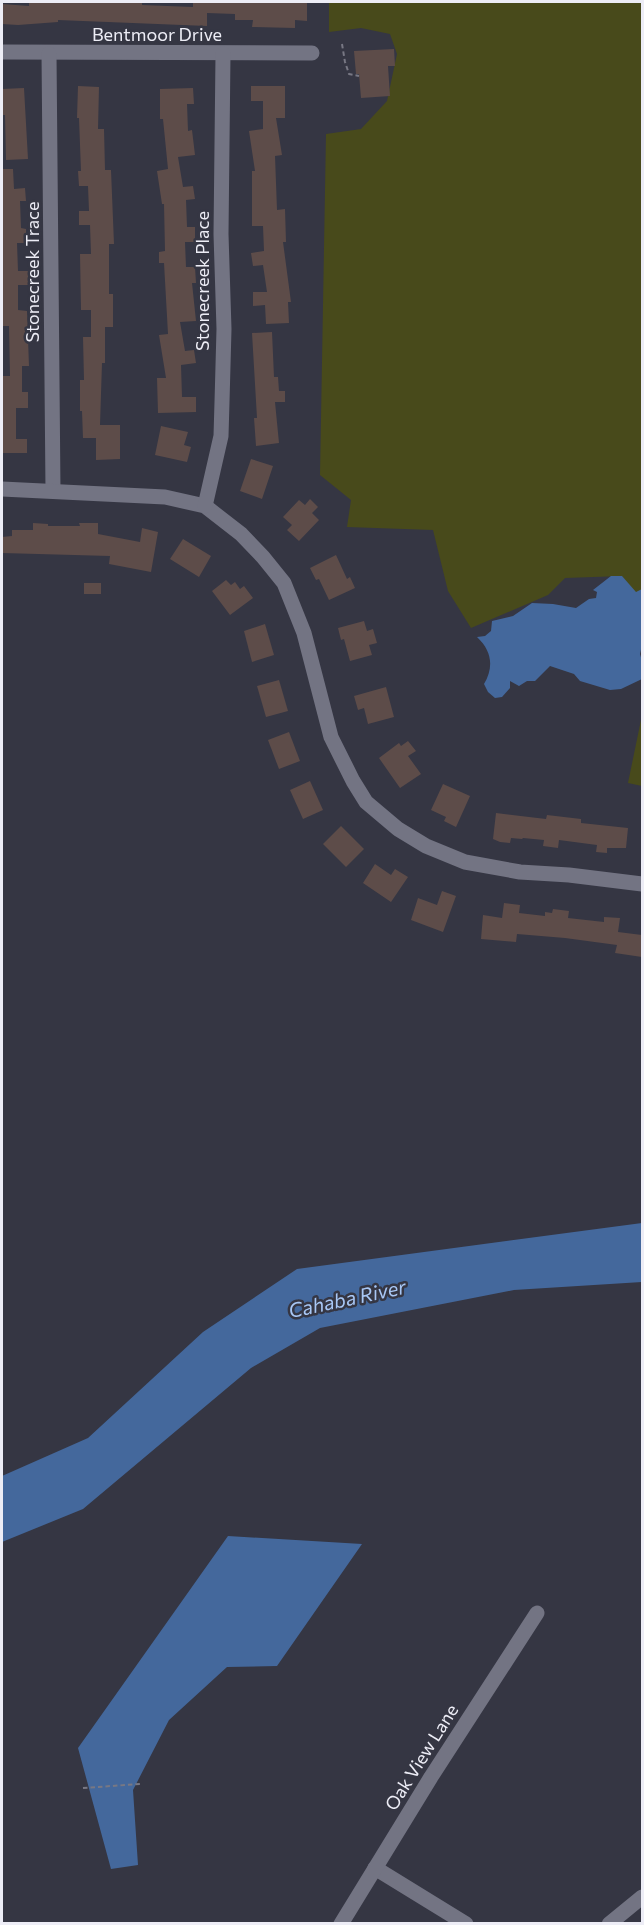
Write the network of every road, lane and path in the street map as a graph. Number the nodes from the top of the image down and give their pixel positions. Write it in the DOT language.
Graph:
graph roads {
  1 [pos="342,44"];
  2 [pos="2,52"];
  3 [pos="312,53"];
  4 [pos="49,54"];
  5 [pos="223,54"];
  6 [pos="359,76"];
  7 [pos="2,489"];
  8 [pos="53,490"];
  9 [pos="205,506"];
  10 [pos="642,884"];
  11 [pos="537,1612"];
  12 [pos="140,1784"];
  13 [pos="83,1788"];
  14 [pos="375,1868"];
  15 [pos="642,1896"];
  16 [pos="341,1923"];
  17 [pos="466,1923"];
  18 [pos="609,1923"];
  1 -- 6 [label="path"];
  2 -- 4 [label="street, Bentmoor Drive"];
  3 -- 5 [label="street, Bentmoor Drive"];
  4 -- 5 [label="street, Bentmoor Drive"];
  4 -- 8 [label="street, Stonecreek Trace"];
  5 -- 9 [label="street, Stonecreek Place"];
  7 -- 8 [label="street"];
  8 -- 9 [label="street"];
  9 -- 10 [label="street"];
  11 -- 14 [label="street, Oak View Lane"];
  12 -- 13 [label="path"];
  14 -- 16 [label="street, Oak View Lane"];
  14 -- 17 [label="street"];
  15 -- 18 [label="street"];
}
